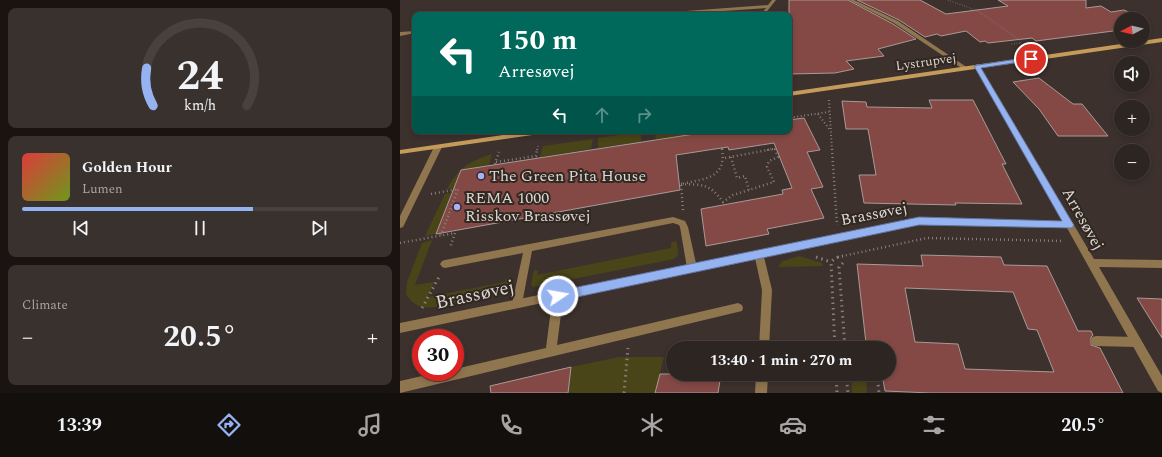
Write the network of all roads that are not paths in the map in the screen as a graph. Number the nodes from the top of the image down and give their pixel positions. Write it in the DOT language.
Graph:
graph roads {
  1 [pos="774,0"];
  2 [pos="851,0"];
  3 [pos="769,6"];
  4 [pos="686,12"];
  5 [pos="764,12"];
  6 [pos="412,32"];
  7 [pos="400,34"];
  8 [pos="1162,40"];
  9 [pos="978,66"];
  10 [pos="965,68"];
  11 [pos="792,94"];
  12 [pos="526,134"];
  13 [pos="438,147"];
  14 [pos="400,152"];
  15 [pos="400,225"];
  16 [pos="1069,225"];
  17 [pos="528,248"];
  18 [pos="759,254"];
  19 [pos="1091,263"];
  20 [pos="445,264"];
  21 [pos="1162,264"];
  22 [pos="692,268"];
  23 [pos="558,296"];
  24 [pos="517,304"];
  25 [pos="738,308"];
  26 [pos="405,327"];
  27 [pos="1096,340"];
  28 [pos="764,341"];
  29 [pos="1136,342"];
  30 [pos="551,352"];
  31 [pos="762,381"];
  32 [pos="400,387"];
  33 [pos="1162,387"];
  34 [pos="761,393"];
  1 -- 3 [label="street"];
  2 -- 10 [label="street"];
  3 -- 4 [label="street"];
  3 -- 5 [label="street"];
  6 -- 7 [label="street"];
  8 -- 9 [label="street, Lystrupvej"];
  9 -- 10 [label="street, Lystrupvej"];
  9 -- 16 [label="street, Arresøvej"];
  10 -- 11 [label="street, Lystrupvej"];
  12 -- 13 [label="street"];
  13 -- 14 [label="street"];
  13 -- 15 [label="street"];
  16 -- 18 [label="street, Brassøvej"];
  16 -- 19 [label="street, Arresøvej"];
  17 -- 20 [label="street"];
  17 -- 22 [label="street"];
  17 -- 24 [label="street"];
  18 -- 22 [label="street, Brassøvej"];
  18 -- 28 [label="street"];
  19 -- 21 [label="street"];
  19 -- 29 [label="street, Arresøvej"];
  22 -- 23 [label="street, Brassøvej"];
  23 -- 24 [label="street, Brassøvej"];
  23 -- 30 [label="street"];
  24 -- 26 [label="street, Brassøvej"];
  25 -- 30 [label="street"];
  27 -- 29 [label="street"];
  29 -- 33 [label="street, Arresøvej"];
  30 -- 32 [label="street"];
  31 -- 34 [label="street"];
}
